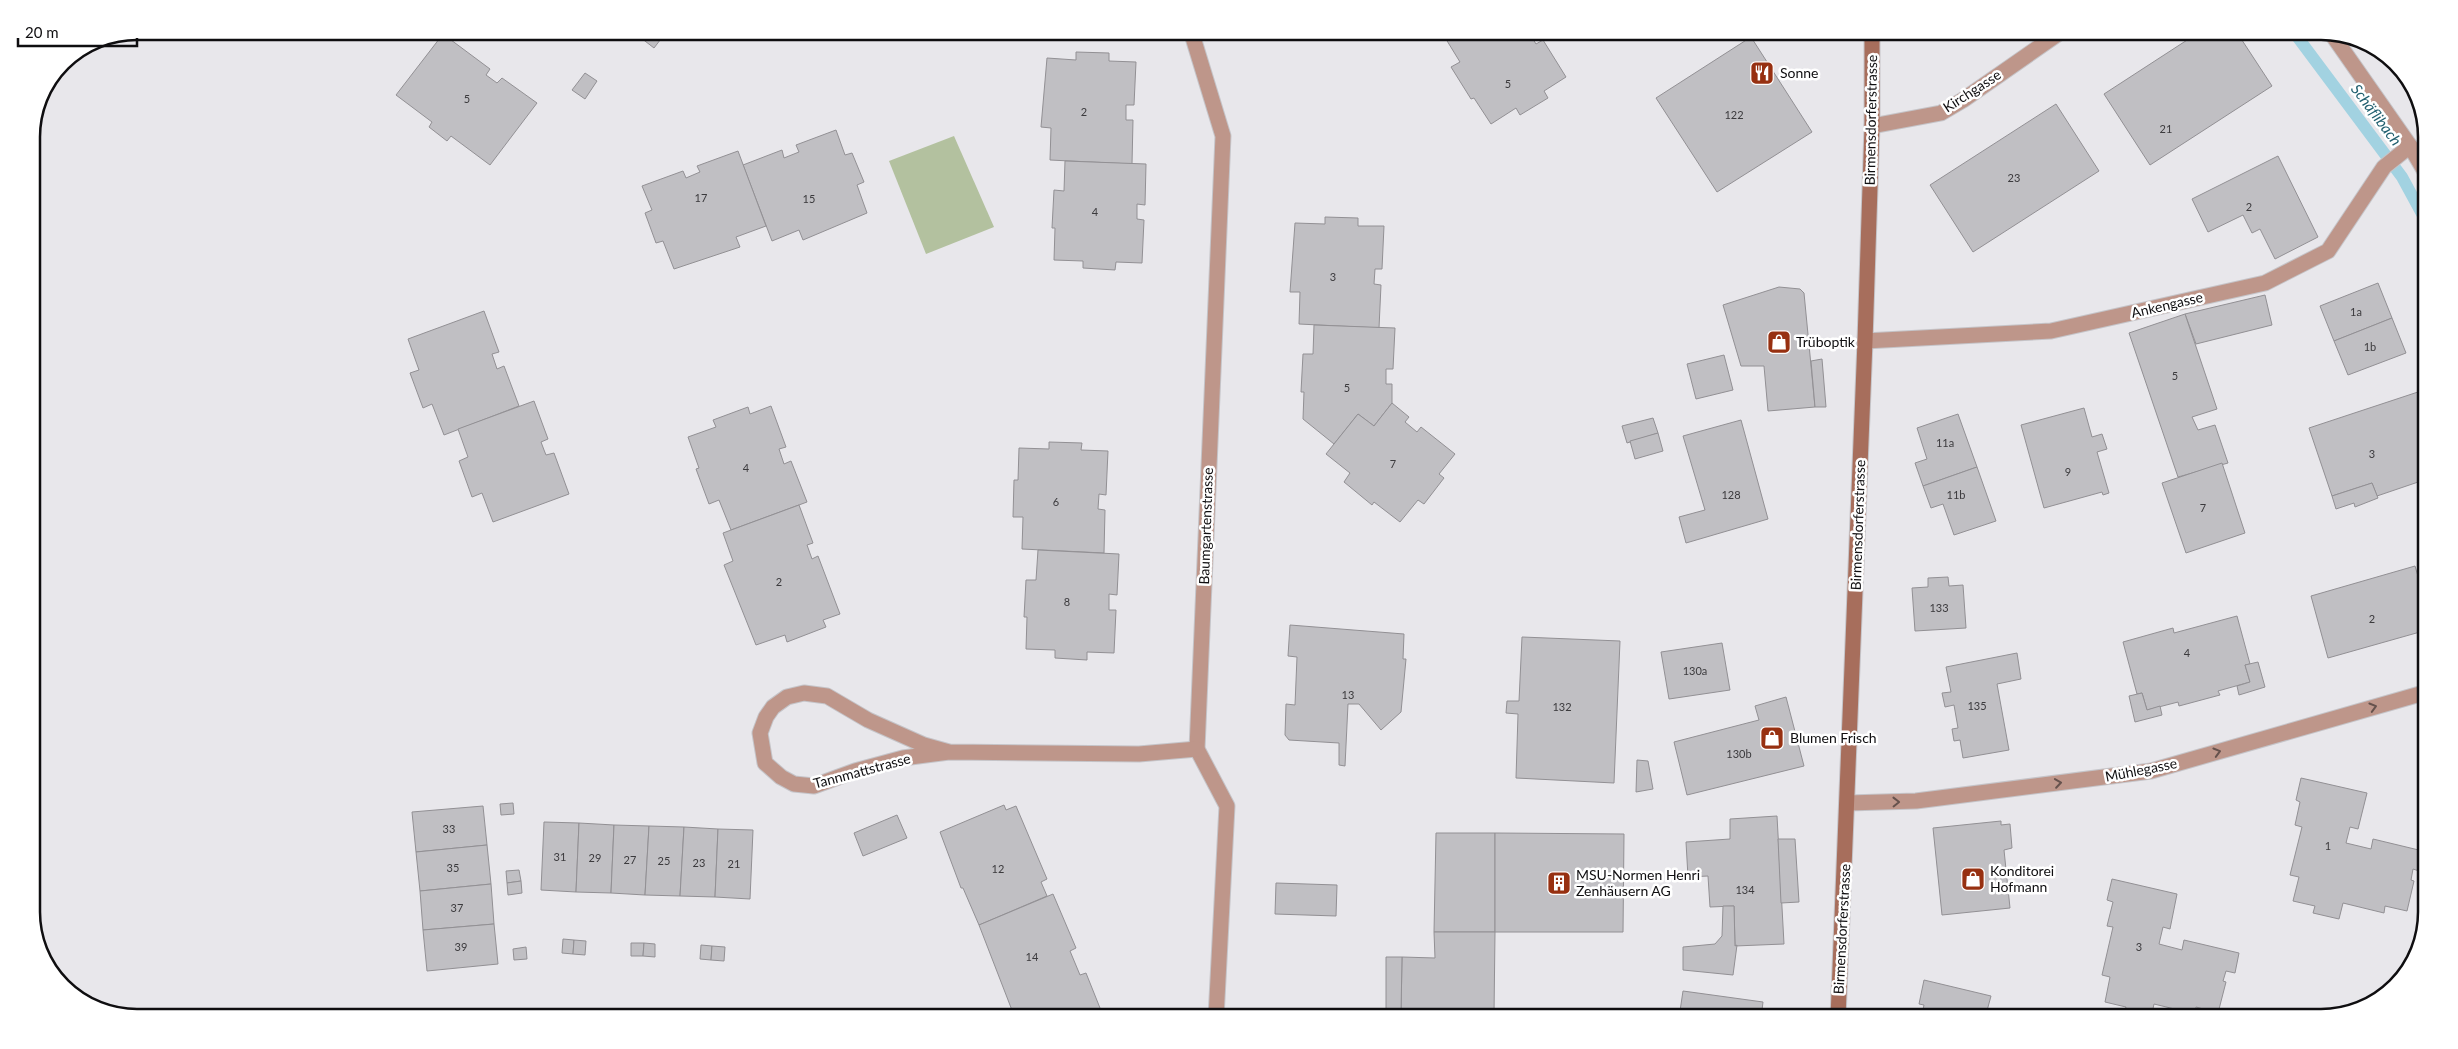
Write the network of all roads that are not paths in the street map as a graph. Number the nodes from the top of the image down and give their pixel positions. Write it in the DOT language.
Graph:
graph roads {
  1 [pos="1194,40"];
  2 [pos="1872,40"];
  3 [pos="2049,40"];
  4 [pos="2336,41"];
  5 [pos="1872,126"];
  6 [pos="2405,150"];
  7 [pos="2418,165"];
  8 [pos="1865,341"];
  9 [pos="2418,695"];
  10 [pos="1197,749"];
  11 [pos="949,752"];
  12 [pos="1848,803"];
  13 [pos="1216,1009"];
  14 [pos="1838,1009"];
  1 -- 10 [label="street, Baumgartenstrasse"];
  2 -- 5 [label="main road, Birmensdorferstrasse"];
  3 -- 5 [label="street, Kirchgasse"];
  4 -- 6 [label="street"];
  5 -- 8 [label="main road, Birmensdorferstrasse"];
  6 -- 7 [label="street"];
  6 -- 8 [label="street, Ankengasse"];
  8 -- 12 [label="main road, Birmensdorferstrasse"];
  12 -- 9 [label="street, Mühlegasse, one-way"];
  10 -- 11 [label="street, Tannmattstrasse"];
  10 -- 13 [label="street"];
  11 -- 11 [label="street, Tannmattstrasse"];
  12 -- 14 [label="main road, Birmensdorferstrasse"];
}
